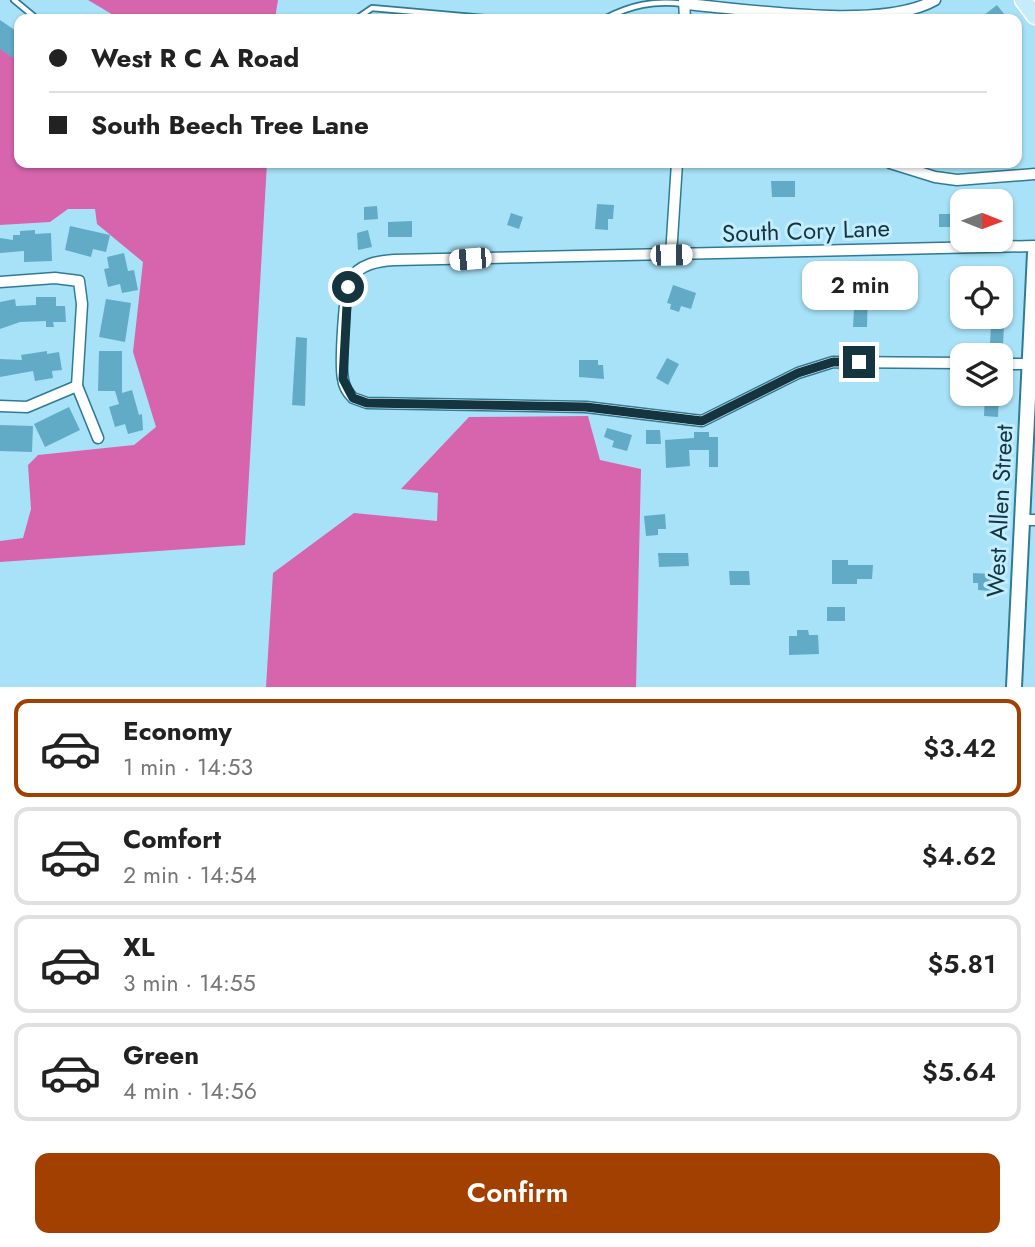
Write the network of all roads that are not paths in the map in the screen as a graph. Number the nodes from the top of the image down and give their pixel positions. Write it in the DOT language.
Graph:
graph roads {
  1 [pos="14,0"];
  2 [pos="935,0"];
  3 [pos="1023,0"];
  4 [pos="685,2"];
  5 [pos="31,14"];
  6 [pos="363,14"];
  7 [pos="440,14"];
  8 [pos="615,14"];
  9 [pos="819,14"];
  10 [pos="846,14"];
  11 [pos="1035,16"];
  12 [pos="677,168"];
  13 [pos="906,168"];
  14 [pos="1035,174"];
  15 [pos="1035,246"];
  16 [pos="1035,253"];
  17 [pos="671,255"];
  18 [pos="0,282"];
  19 [pos="950,363"];
  20 [pos="1013,364"];
  21 [pos="1030,364"];
  22 [pos="77,386"];
  23 [pos="0,406"];
  24 [pos="98,438"];
  25 [pos="1029,520"];
  26 [pos="1014,687"];
  1 -- 5 [label="lane"];
  2 -- 10 [label="street"];
  3 -- 11 [label="main road"];
  4 -- 8 [label="lane"];
  4 -- 9 [label="street"];
  6 -- 7 [label="lane"];
  12 -- 17 [label="street"];
  13 -- 14 [label="street"];
  15 -- 17 [label="street, South Cory Lane"];
  16 -- 21 [label="street, West Allen Street"];
  17 -- 19 [label="street, South Cory Lane"];
  18 -- 22 [label="street"];
  20 -- 21 [label="street"];
  21 -- 25 [label="street, West Allen Street"];
  22 -- 23 [label="street"];
  22 -- 24 [label="street"];
  25 -- 26 [label="street, West Allen Street"];
}
